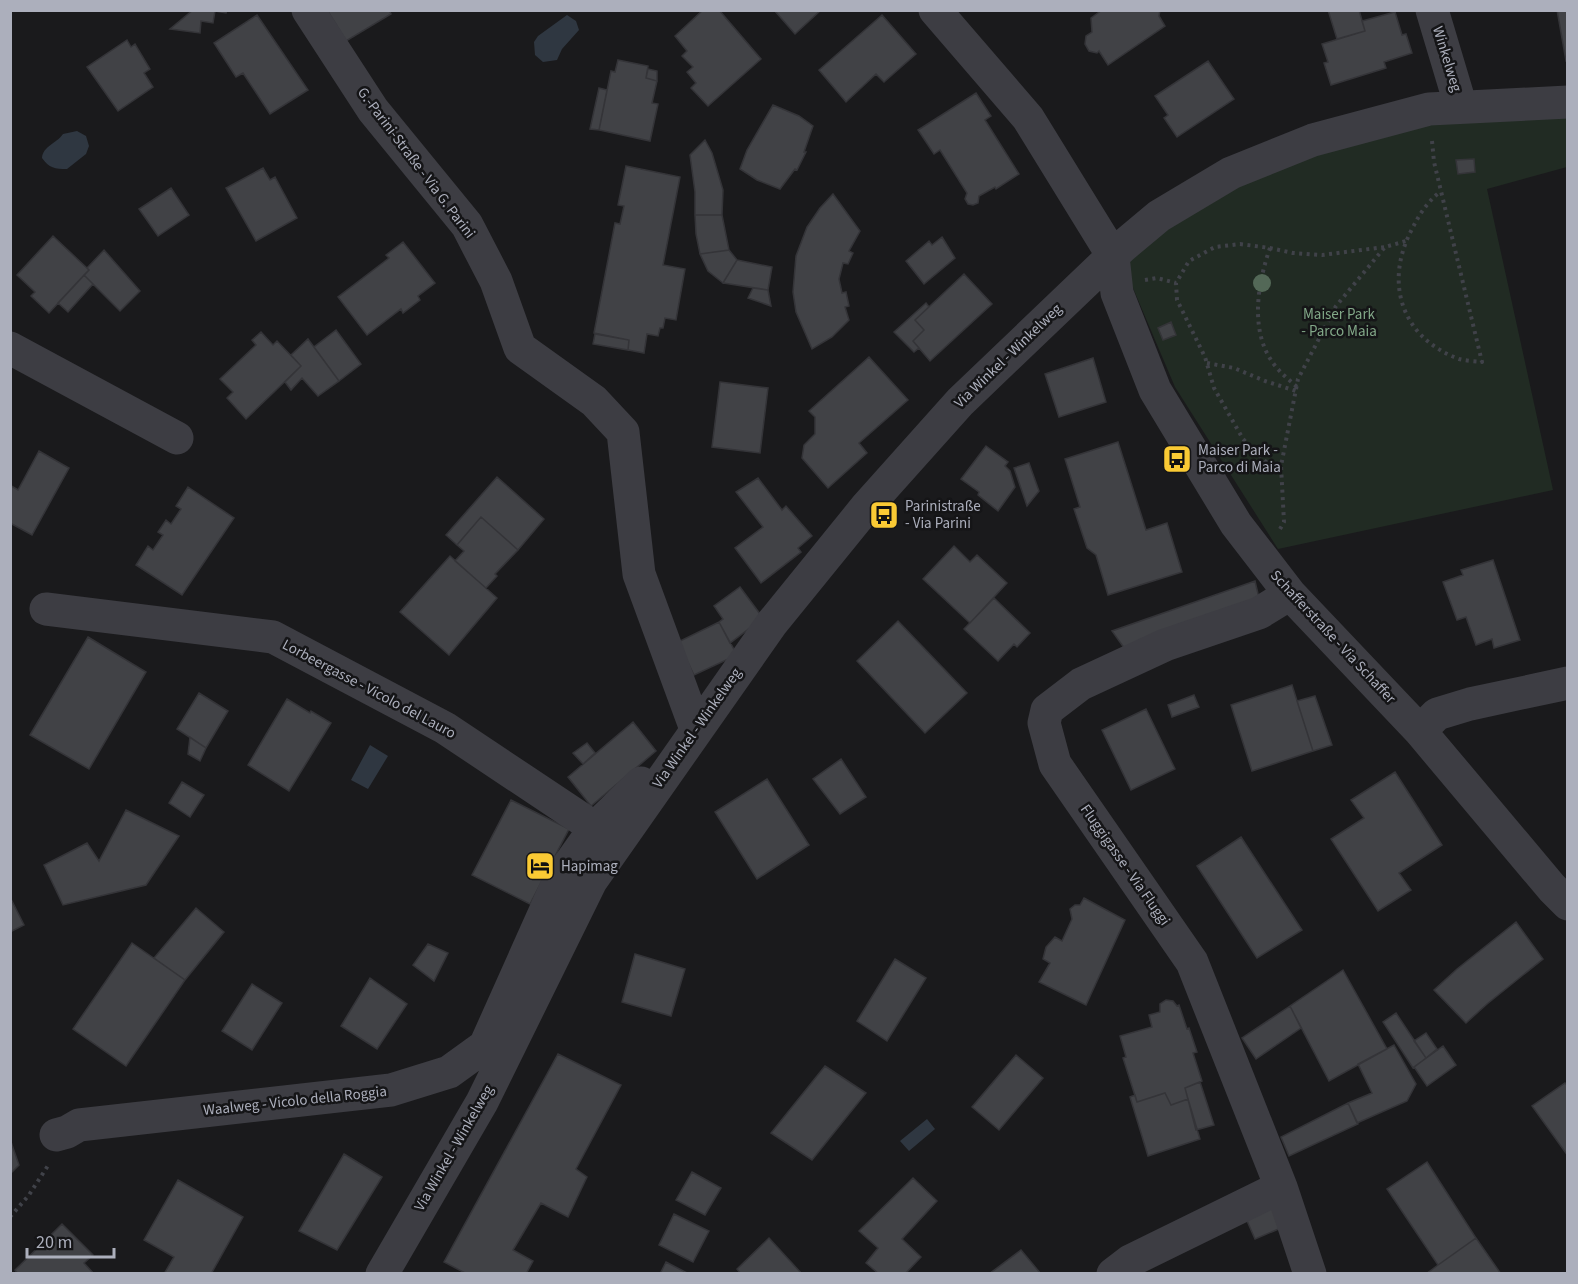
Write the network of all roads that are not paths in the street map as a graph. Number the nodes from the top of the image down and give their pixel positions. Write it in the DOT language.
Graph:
graph roads {
  1 [pos="308,10"];
  2 [pos="935,10"];
  3 [pos="1432,10"];
  4 [pos="1568,102"];
  5 [pos="1461,107"];
  6 [pos="1113,256"];
  7 [pos="10,348"];
  8 [pos="177,438"];
  9 [pos="1290,594"];
  10 [pos="46,609"];
  11 [pos="1568,683"];
  12 [pos="696,729"];
  13 [pos="1420,731"];
  14 [pos="676,759"];
  15 [pos="595,828"];
  16 [pos="1568,904"];
  17 [pos="56,1135"];
  18 [pos="1281,1186"];
  19 [pos="382,1274"];
  20 [pos="1113,1274"];
  21 [pos="1310,1274"];
  1 -- 12 [label="street, G.-Parini-Straße - Via G. Parini"];
  2 -- 6 [label="street, Schafferstraße - Via Schaffer"];
  3 -- 5 [label="street, Winkelweg"];
  4 -- 5 [label="street, Via Winkel - Winkelweg"];
  5 -- 6 [label="street, Via Winkel - Winkelweg"];
  6 -- 9 [label="street, Schafferstraße - Via Schaffer"];
  6 -- 12 [label="street, Via Winkel - Winkelweg"];
  7 -- 8 [label="street"];
  9 -- 13 [label="street, Schafferstraße - Via Schaffer"];
  9 -- 18 [label="street, Fluggigasse - Via Fluggi"];
  10 -- 15 [label="street, Lorbeergasse - Vicolo del Lauro"];
  11 -- 13 [label="street"];
  12 -- 14 [label="street, Via Winkel - Winkelweg"];
  13 -- 16 [label="street, Schafferstraße - Via Schaffer"];
  14 -- 15 [label="street, Waalweg - Vicolo della Roggia"];
  14 -- 19 [label="street, Via Winkel - Winkelweg"];
  15 -- 17 [label="street, Waalweg - Vicolo della Roggia"];
  18 -- 20 [label="street"];
  18 -- 21 [label="street, Fluggigasse - Via Fluggi"];
}
